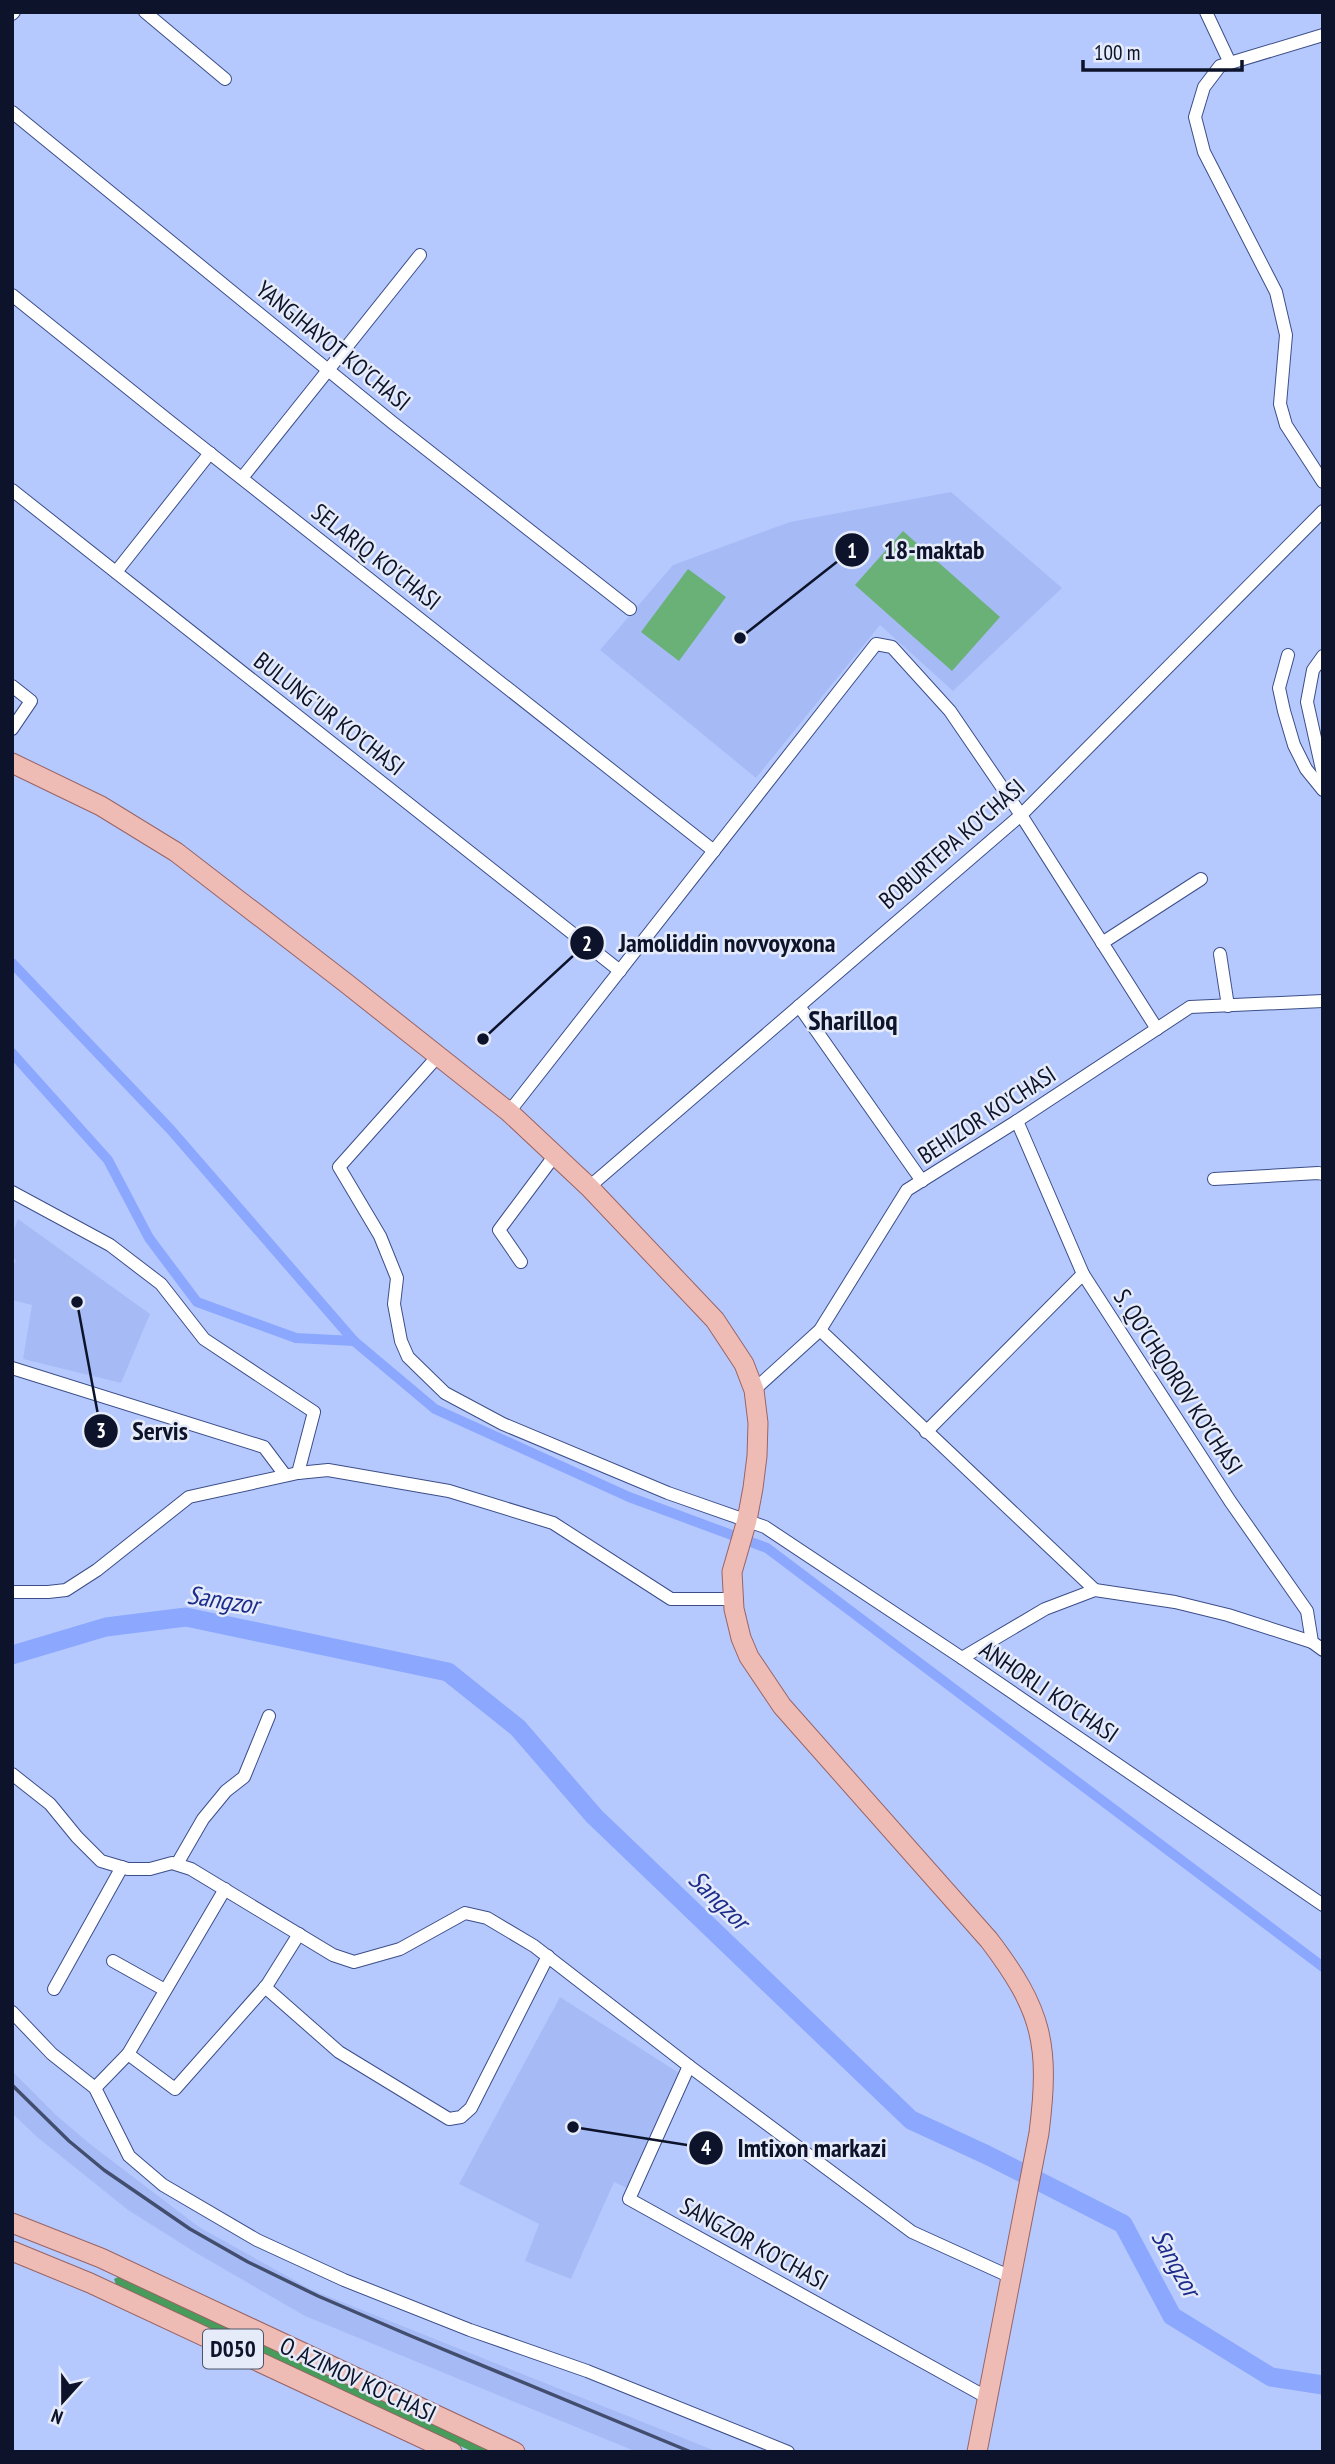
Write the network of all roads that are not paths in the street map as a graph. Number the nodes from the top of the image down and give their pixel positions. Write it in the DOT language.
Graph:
graph roads {
  1 [pos="145,12"];
  2 [pos="1206,12"];
  3 [pos="1323,35"];
  4 [pos="1230,63"];
  5 [pos="225,79"];
  6 [pos="12,112"];
  7 [pos="420,255"];
  8 [pos="12,295"];
  9 [pos="327,369"];
  10 [pos="210,453"];
  11 [pos="242,478"];
  12 [pos="1323,482"];
  13 [pos="12,490"];
  14 [pos="1323,511"];
  15 [pos="116,572"];
  16 [pos="630,609"];
  17 [pos="1288,655"];
  18 [pos="1323,656"];
  19 [pos="12,686"];
  20 [pos="12,729"];
  21 [pos="12,763"];
  22 [pos="1323,774"];
  23 [pos="1323,790"];
  24 [pos="1021,815"];
  25 [pos="715,850"];
  26 [pos="1200,879"];
  27 [pos="1102,943"];
  28 [pos="1220,954"];
  29 [pos="620,971"];
  30 [pos="1323,1001"];
  31 [pos="799,1006"];
  32 [pos="1228,1006"];
  33 [pos="1157,1029"];
  34 [pos="438,1056"];
  35 [pos="509,1112"];
  36 [pos="1017,1121"];
  37 [pos="555,1155"];
  38 [pos="1323,1174"];
  39 [pos="1214,1179"];
  40 [pos="922,1181"];
  41 [pos="589,1187"];
  42 [pos="12,1192"];
  43 [pos="521,1262"];
  44 [pos="1083,1274"];
  45 [pos="820,1331"];
  46 [pos="12,1368"];
  47 [pos="754,1390"];
  48 [pos="926,1432"];
  49 [pos="291,1474"];
  50 [pos="747,1520"];
  51 [pos="1095,1590"];
  52 [pos="12,1592"];
  53 [pos="733,1599"];
  54 [pos="1317,1646"];
  55 [pos="962,1658"];
  56 [pos="269,1716"];
  57 [pos="12,1774"];
  58 [pos="177,1864"];
  59 [pos="122,1867"];
  60 [pos="225,1889"];
  61 [pos="1323,1905"];
  62 [pos="299,1934"];
  63 [pos="548,1956"];
  64 [pos="113,1961"];
  65 [pos="265,1987"];
  66 [pos="54,1989"];
  67 [pos="165,1990"];
  68 [pos="12,2012"];
  69 [pos="128,2054"];
  70 [pos="689,2066"];
  71 [pos="95,2088"];
  72 [pos="12,2224"];
  73 [pos="12,2251"];
  74 [pos="101,2258"];
  75 [pos="1011,2277"];
  76 [pos="90,2283"];
  77 [pos="988,2398"];
  78 [pos="452,2452"];
  79 [pos="515,2452"];
  80 [pos="788,2452"];
  81 [pos="977,2452"];
  1 -- 5 [label="street"];
  2 -- 4 [label="street"];
  3 -- 4 [label="street"];
  4 -- 12 [label="street"];
  6 -- 9 [label="street, YANGIHAYOT KO'CHASI"];
  7 -- 9 [label="street"];
  8 -- 10 [label="street, SELARIQ KO'CHASI"];
  9 -- 11 [label="street"];
  9 -- 16 [label="street, YANGIHAYOT KO'CHASI"];
  10 -- 11 [label="street, SELARIQ KO'CHASI"];
  10 -- 15 [label="street"];
  11 -- 25 [label="street, SELARIQ KO'CHASI"];
  13 -- 15 [label="street, BULUNG'UR KO'CHASI"];
  14 -- 24 [label="street, BOBURTEPA KO'CHASI"];
  15 -- 29 [label="street, BULUNG'UR KO'CHASI"];
  17 -- 23 [label="street"];
  18 -- 22 [label="street"];
  19 -- 20 [label="street"];
  21 -- 34 [label="main road"];
  24 -- 25 [label="street"];
  24 -- 27 [label="street"];
  24 -- 31 [label="street, BOBURTEPA KO'CHASI"];
  25 -- 29 [label="street"];
  26 -- 27 [label="street"];
  27 -- 33 [label="street"];
  28 -- 32 [label="street"];
  29 -- 35 [label="street"];
  30 -- 32 [label="street, BEHIZOR KO'CHASI"];
  31 -- 40 [label="street"];
  31 -- 41 [label="street, BOBURTEPA KO'CHASI"];
  32 -- 33 [label="street, BEHIZOR KO'CHASI"];
  33 -- 36 [label="street, BEHIZOR KO'CHASI"];
  34 -- 35 [label="main road"];
  34 -- 50 [label="street, ANHORLI KO'CHASI"];
  35 -- 37 [label="main road"];
  36 -- 40 [label="street, BEHIZOR KO'CHASI"];
  36 -- 44 [label="street, S. QO'CHQOROV KO'CHASI"];
  37 -- 41 [label="main road"];
  37 -- 43 [label="street"];
  38 -- 39 [label="street"];
  40 -- 45 [label="street, BEHIZOR KO'CHASI"];
  41 -- 47 [label="main road"];
  42 -- 49 [label="street"];
  44 -- 48 [label="street"];
  44 -- 54 [label="street, S. QO'CHQOROV KO'CHASI"];
  45 -- 47 [label="street, BEHIZOR KO'CHASI"];
  45 -- 48 [label="street"];
  46 -- 49 [label="street"];
  47 -- 50 [label="main road"];
  48 -- 51 [label="street"];
  49 -- 52 [label="street"];
  49 -- 53 [label="street"];
  50 -- 53 [label="main road"];
  50 -- 55 [label="street, ANHORLI KO'CHASI"];
  51 -- 54 [label="street"];
  51 -- 55 [label="street"];
  53 -- 75 [label="main road"];
  55 -- 61 [label="street, ANHORLI KO'CHASI"];
  56 -- 58 [label="street"];
  57 -- 59 [label="street"];
  58 -- 59 [label="street"];
  58 -- 60 [label="street"];
  59 -- 66 [label="street"];
  60 -- 62 [label="street"];
  60 -- 67 [label="street"];
  62 -- 63 [label="street"];
  62 -- 65 [label="street"];
  63 -- 65 [label="street"];
  63 -- 70 [label="street"];
  64 -- 67 [label="street"];
  65 -- 69 [label="street"];
  67 -- 69 [label="street"];
  68 -- 71 [label="street"];
  69 -- 71 [label="street"];
  70 -- 75 [label="street"];
  70 -- 77 [label="street, SANGZOR KO'CHASI"];
  71 -- 80 [label="street"];
  72 -- 74 [label="main road, D050"];
  73 -- 76 [label="main road, O. AZIMOV KO'CHASI / D050"];
  74 -- 76 [label="main road"];
  74 -- 79 [label="main road, D050"];
  75 -- 77 [label="main road"];
  76 -- 78 [label="main road, O. AZIMOV KO'CHASI / D050"];
  77 -- 81 [label="main road"];
}
